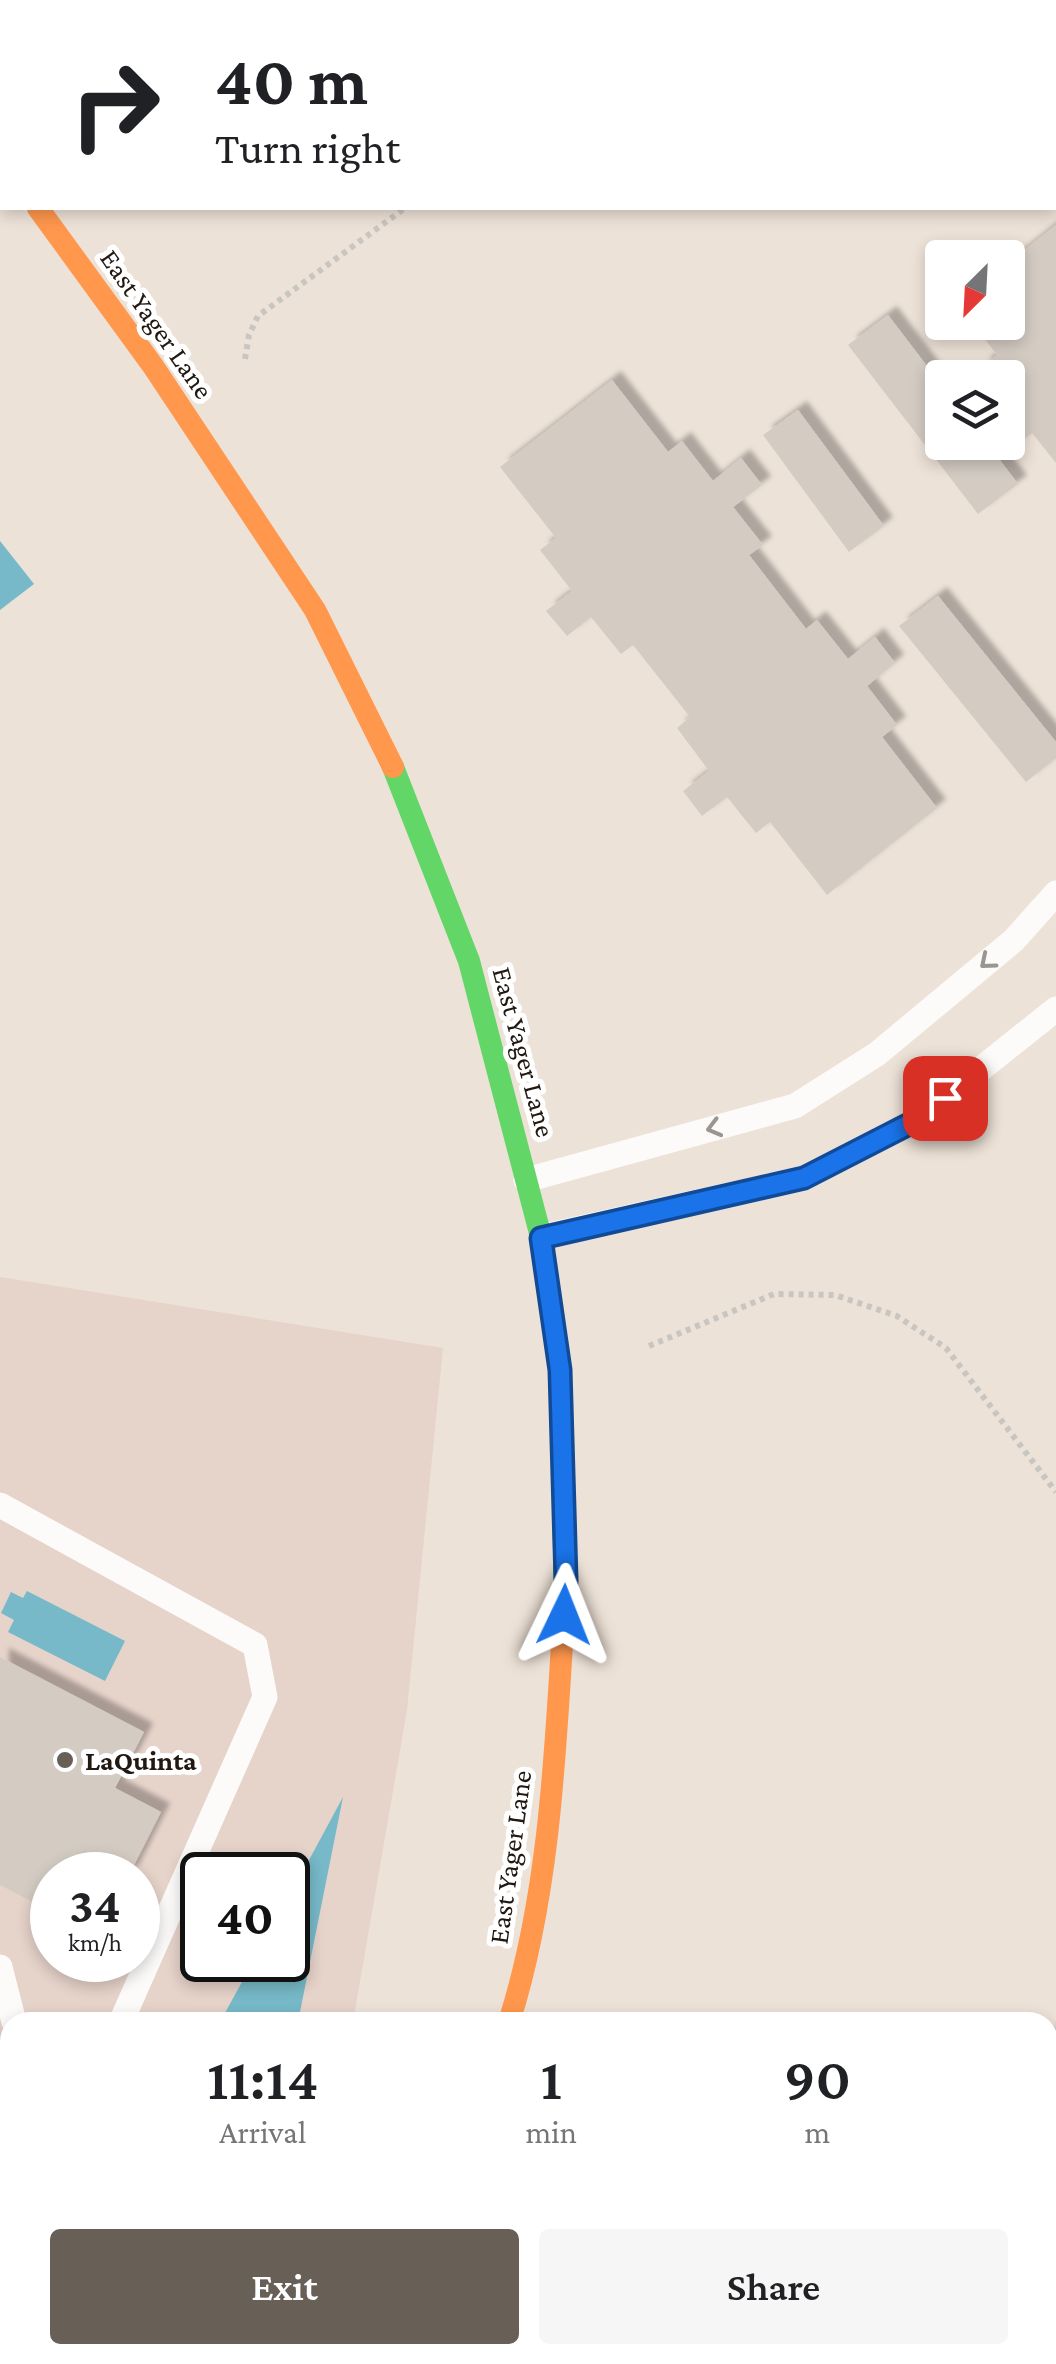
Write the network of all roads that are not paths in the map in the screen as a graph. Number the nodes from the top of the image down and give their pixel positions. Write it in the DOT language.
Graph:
graph roads {
  1 [pos="39,210"];
  2 [pos="1056,893"];
  3 [pos="1056,1009"];
  4 [pos="526,1180"];
  5 [pos="541,1238"];
  6 [pos="0,1505"];
  7 [pos="0,1968"];
  8 [pos="11,2012"];
  9 [pos="125,2012"];
  10 [pos="513,2012"];
  1 -- 4 [label="street, East Yager Lane"];
  2 -- 4 [label="lane, one-way"];
  3 -- 5 [label="lane"];
  4 -- 5 [label="street, East Yager Lane"];
  5 -- 10 [label="street, East Yager Lane"];
  6 -- 9 [label="lane"];
  7 -- 8 [label="lane"];
}
